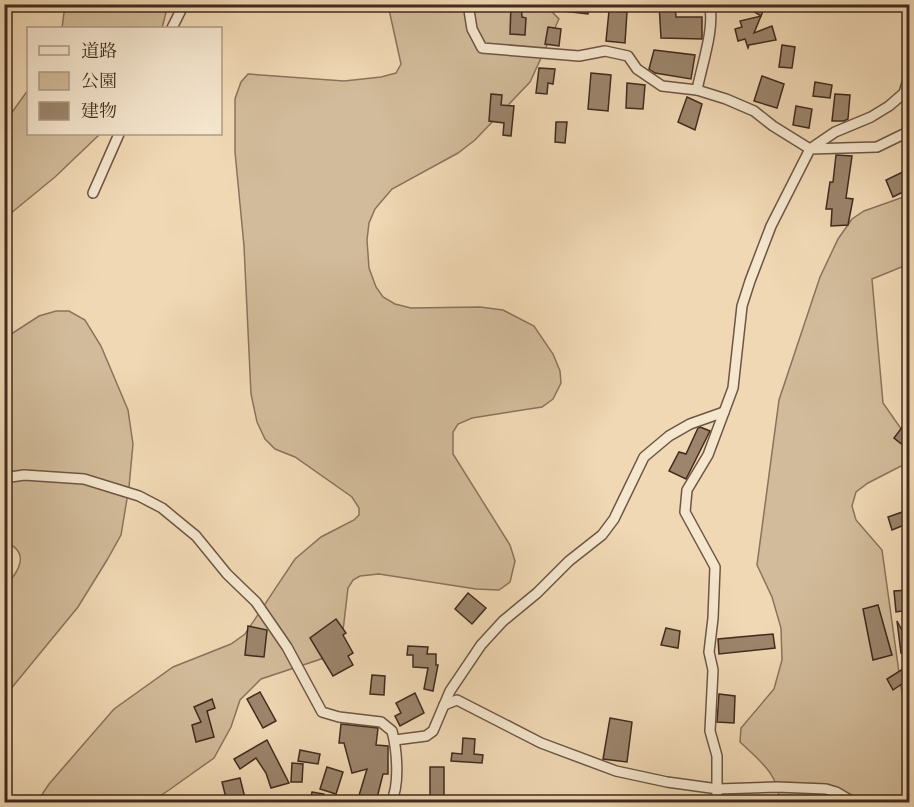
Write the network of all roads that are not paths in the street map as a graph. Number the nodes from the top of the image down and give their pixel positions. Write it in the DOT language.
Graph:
graph roads {
  1 [pos="183,4"];
  2 [pos="468,4"];
  3 [pos="709,4"];
  4 [pos="172,27"];
  5 [pos="909,72"];
  6 [pos="697,90"];
  7 [pos="909,131"];
  8 [pos="119,135"];
  9 [pos="810,149"];
  10 [pos="93,193"];
  11 [pos="724,412"];
  12 [pos="4,478"];
  13 [pos="444,705"];
  14 [pos="394,740"];
  15 [pos="718,789"];
  16 [pos="391,802"];
  17 [pos="717,802"];
  18 [pos="853,802"];
  1 -- 4 [label="street"];
  2 -- 6 [label="street"];
  3 -- 6 [label="street"];
  5 -- 9 [label="street"];
  6 -- 9 [label="street"];
  7 -- 9 [label="street"];
  8 -- 10 [label="street"];
  9 -- 11 [label="street"];
  11 -- 13 [label="street"];
  11 -- 15 [label="street"];
  12 -- 14 [label="street"];
  13 -- 14 [label="street"];
  13 -- 15 [label="street"];
  14 -- 16 [label="street"];
  15 -- 17 [label="street"];
  15 -- 18 [label="street"];
}
